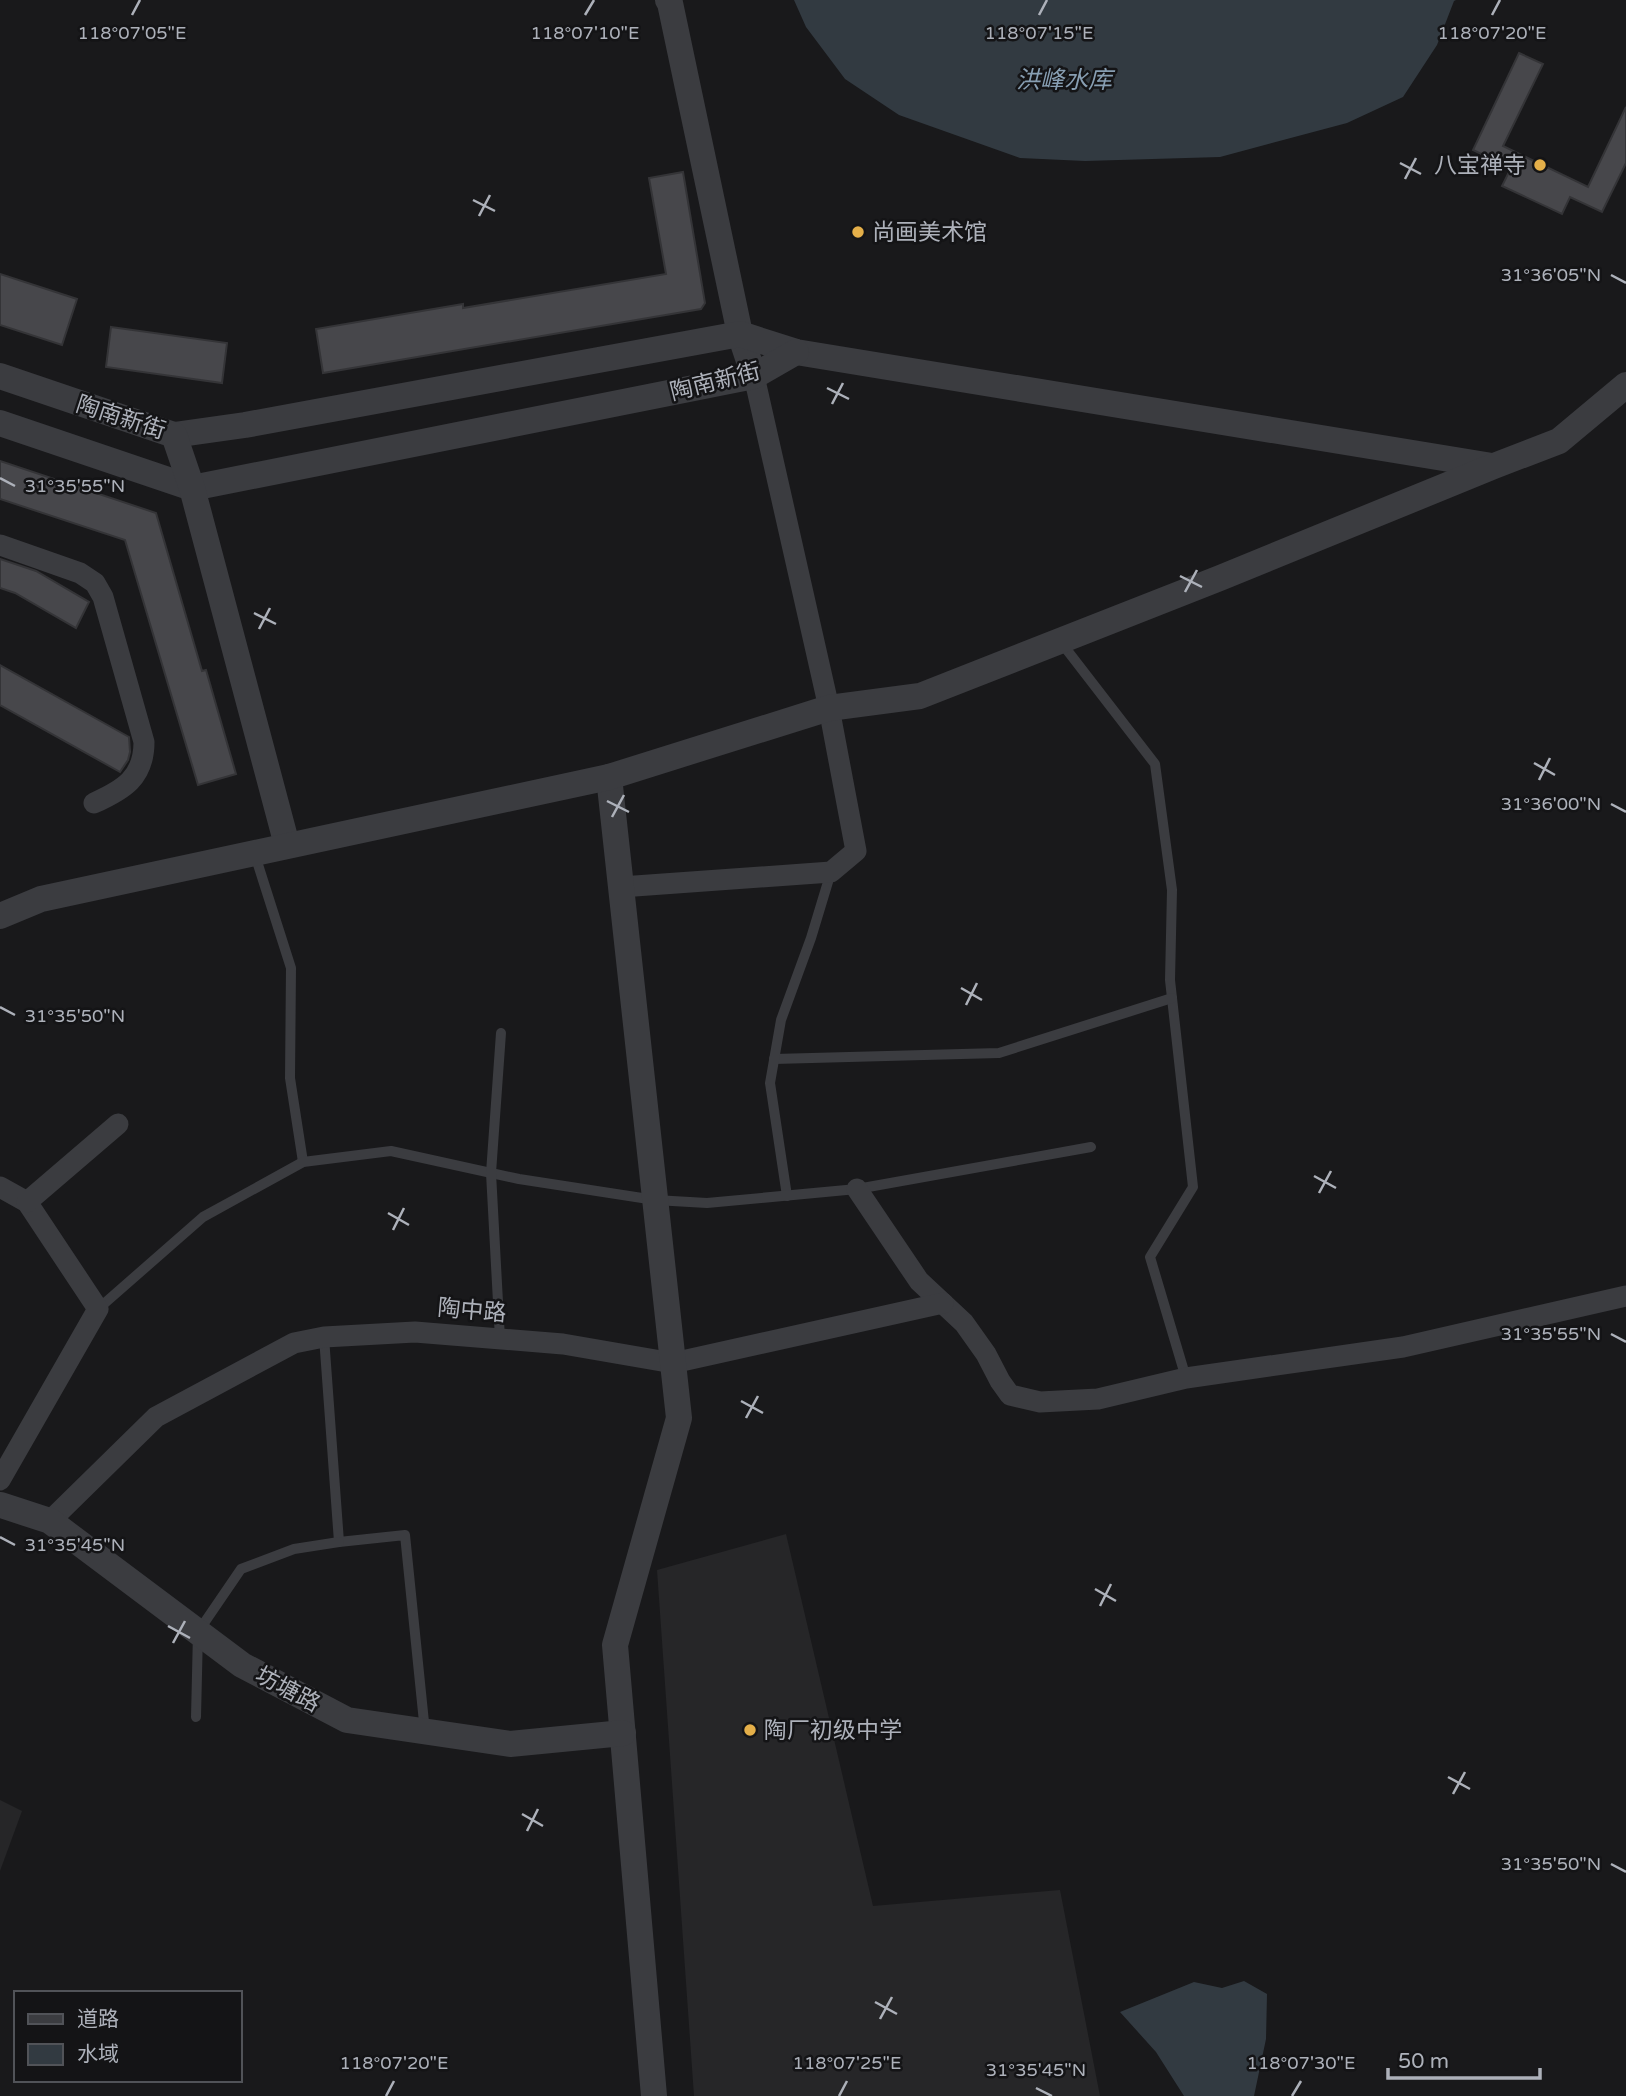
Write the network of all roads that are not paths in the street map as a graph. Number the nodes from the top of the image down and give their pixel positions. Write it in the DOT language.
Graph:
graph roads {
  1 [pos="667,0"];
  2 [pos="740,334"];
  3 [pos="796,352"];
  4 [pos="0,376"];
  5 [pos="754,376"];
  6 [pos="1626,385"];
  7 [pos="0,423"];
  8 [pos="174,435"];
  9 [pos="1494,466"];
  10 [pos="192,488"];
  11 [pos="0,545"];
  12 [pos="1060,641"];
  13 [pos="829,708"];
  14 [pos="609,777"];
  15 [pos="94,803"];
  16 [pos="287,845"];
  17 [pos="254,852"];
  18 [pos="831,872"];
  19 [pos="621,887"];
  20 [pos="0,916"];
  21 [pos="1172,998"];
  22 [pos="501,1033"];
  23 [pos="774,1059"];
  24 [pos="118,1124"];
  25 [pos="1091,1147"];
  26 [pos="303,1162"];
  27 [pos="491,1173"];
  28 [pos="0,1187"];
  29 [pos="857,1189"];
  30 [pos="787,1196"];
  31 [pos="655,1200"];
  32 [pos="27,1202"];
  33 [pos="1626,1296"];
  34 [pos="943,1303"];
  35 [pos="98,1309"];
  36 [pos="324,1337"];
  37 [pos="500,1339"];
  38 [pos="673,1363"];
  39 [pos="1186,1378"];
  40 [pos="0,1480"];
  41 [pos="0,1504"];
  42 [pos="50,1521"];
  43 [pos="0,1527"];
  44 [pos="339,1542"];
  45 [pos="198,1632"];
  46 [pos="196,1717"];
  47 [pos="425,1732"];
  48 [pos="622,1733"];
  49 [pos="654,2096"];
  1 -- 2 [label="street"];
  2 -- 3 [label="street, 陶南新街"];
  2 -- 5 [label="street"];
  2 -- 8 [label="street, 陶南新街"];
  3 -- 5 [label="street, 陶南新街"];
  3 -- 9 [label="street"];
  4 -- 8 [label="street, 陶南新街"];
  5 -- 10 [label="street, 陶南新街"];
  5 -- 13 [label="street"];
  6 -- 9 [label="street"];
  7 -- 10 [label="street, 陶南新街"];
  8 -- 10 [label="street"];
  9 -- 12 [label="street"];
  10 -- 16 [label="street"];
  11 -- 15 [label="street"];
  12 -- 13 [label="street"];
  12 -- 21 [label="lane"];
  13 -- 14 [label="street"];
  13 -- 18 [label="street"];
  14 -- 16 [label="street"];
  14 -- 19 [label="street"];
  16 -- 17 [label="street"];
  17 -- 20 [label="street"];
  17 -- 26 [label="lane"];
  18 -- 19 [label="street"];
  18 -- 23 [label="lane"];
  19 -- 31 [label="street"];
  21 -- 23 [label="lane"];
  21 -- 39 [label="lane"];
  22 -- 27 [label="lane"];
  23 -- 30 [label="lane"];
  24 -- 32 [label="street"];
  25 -- 29 [label="lane"];
  26 -- 27 [label="lane"];
  26 -- 35 [label="lane"];
  27 -- 31 [label="lane"];
  27 -- 37 [label="lane"];
  28 -- 32 [label="street"];
  29 -- 30 [label="lane"];
  29 -- 34 [label="street"];
  30 -- 31 [label="lane"];
  31 -- 38 [label="street"];
  32 -- 35 [label="street"];
  33 -- 39 [label="street"];
  34 -- 38 [label="street, 陶中路"];
  34 -- 39 [label="street"];
  35 -- 40 [label="street"];
  36 -- 37 [label="street, 陶中路"];
  36 -- 42 [label="street, 陶中路"];
  36 -- 44 [label="lane"];
  37 -- 38 [label="street, 陶中路"];
  38 -- 48 [label="street"];
  41 -- 42 [label="street, 坊塘路"];
  41 -- 43 [label="street"];
  42 -- 45 [label="street, 坊塘路"];
  44 -- 45 [label="lane"];
  44 -- 47 [label="lane"];
  45 -- 46 [label="lane"];
  45 -- 47 [label="street, 坊塘路"];
  47 -- 48 [label="street, 坊塘路"];
  48 -- 49 [label="street"];
}
